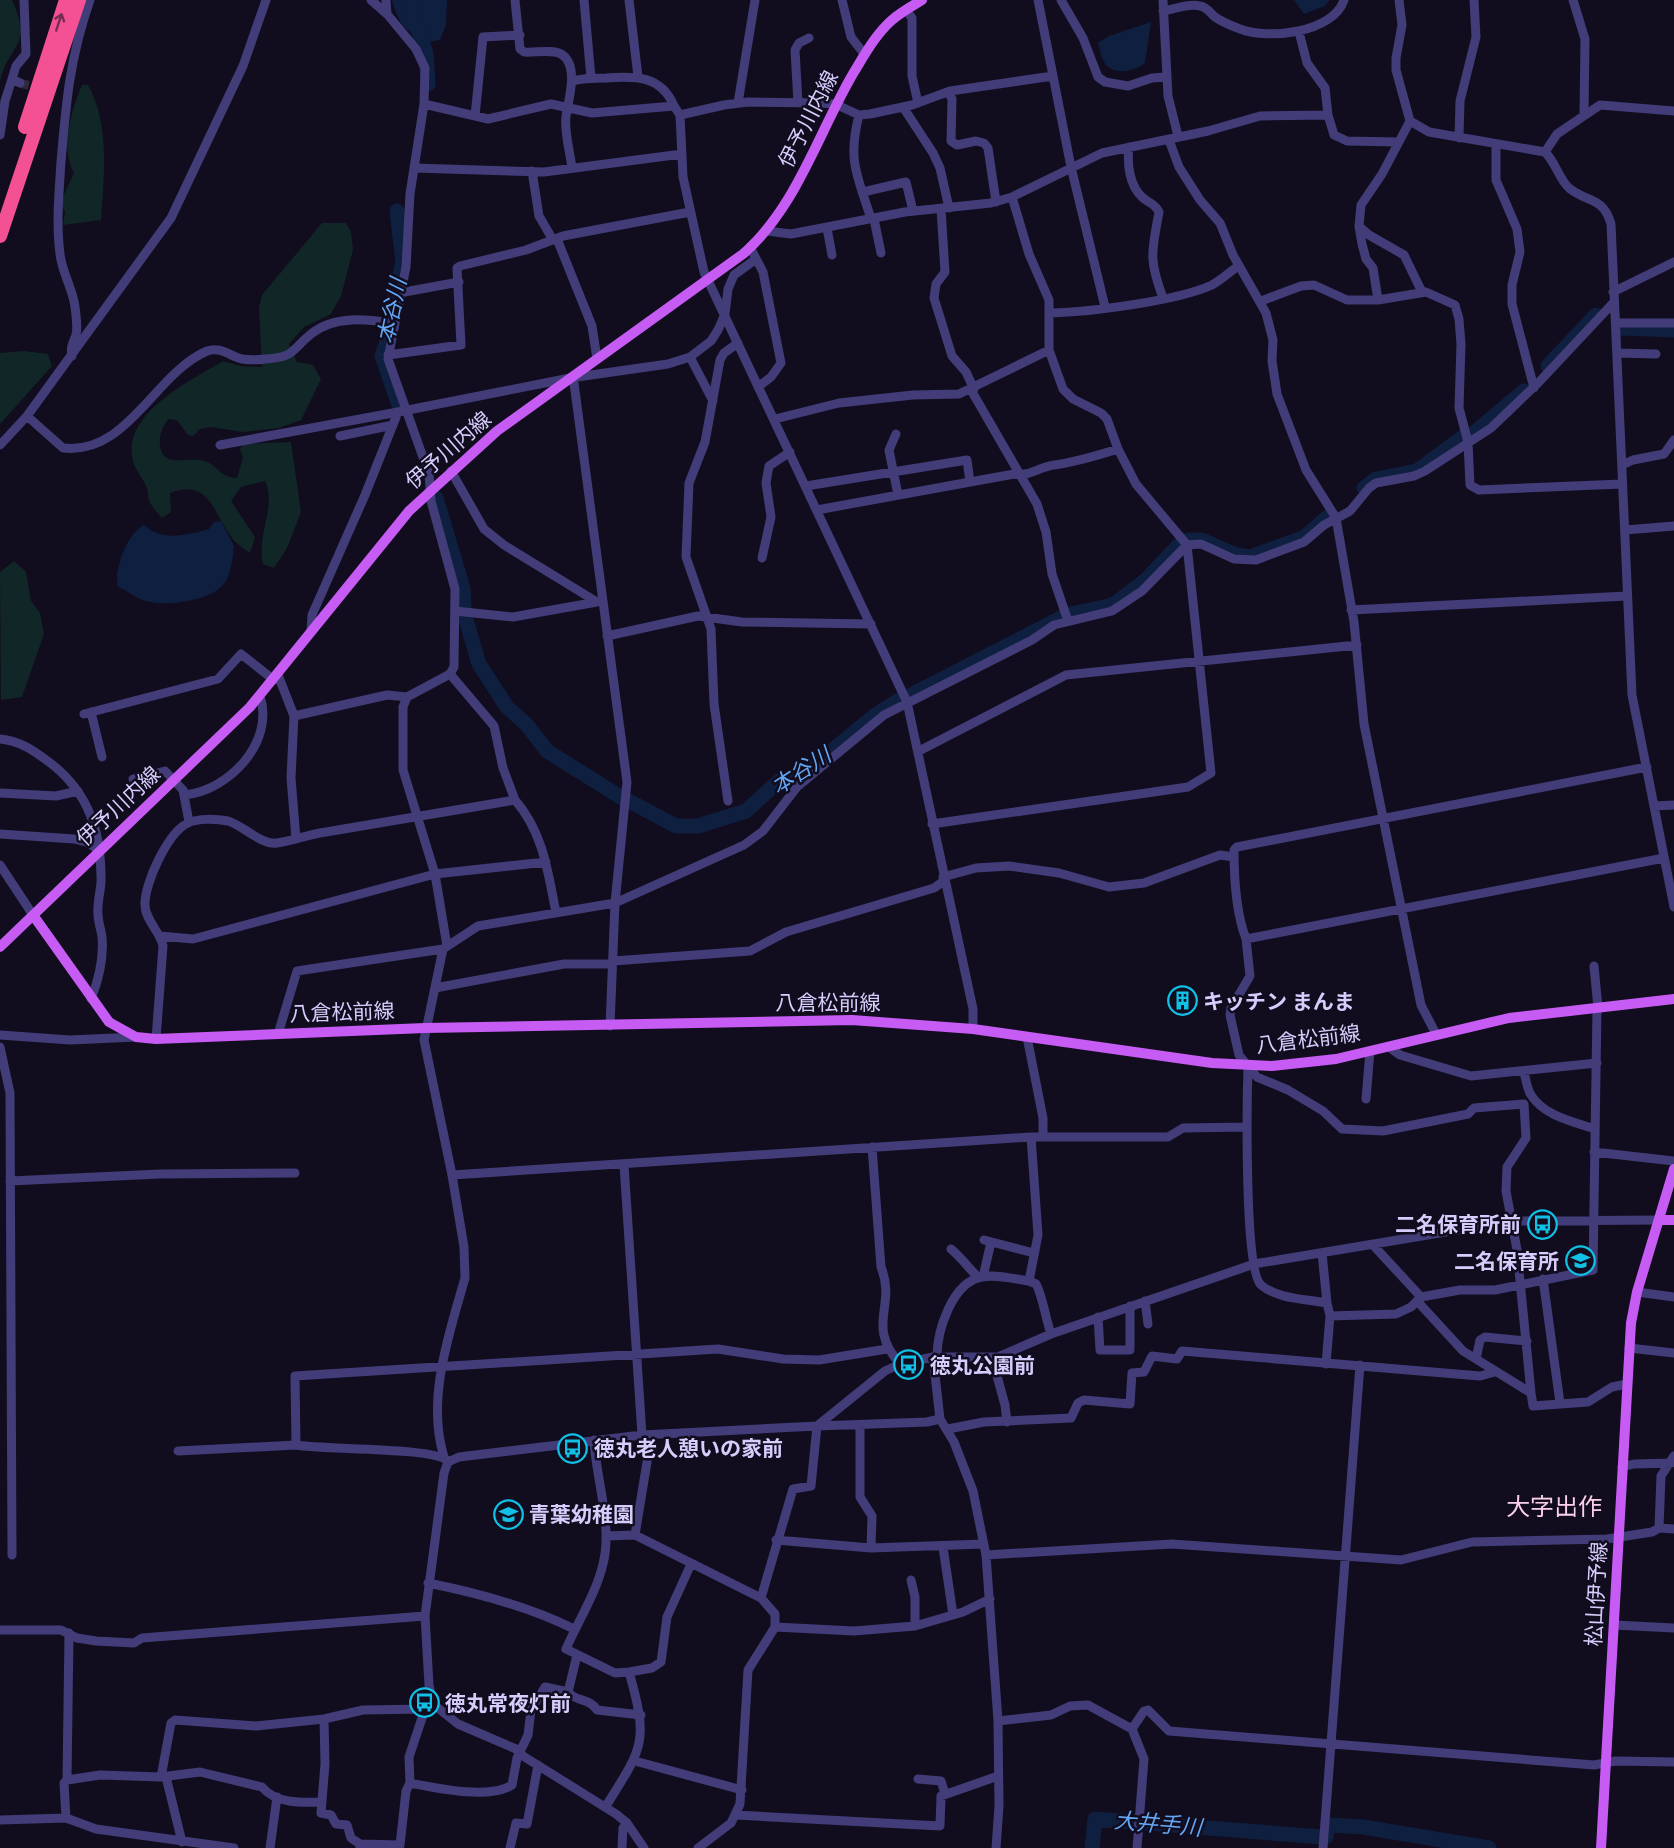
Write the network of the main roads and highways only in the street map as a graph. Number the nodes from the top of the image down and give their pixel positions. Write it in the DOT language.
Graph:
graph roads {
  1 [pos="66,0"];
  2 [pos="79,0"];
  3 [pos="922,0"];
  4 [pos="0,218"];
  5 [pos="0,236"];
  6 [pos="33,915"];
  7 [pos="0,947"];
  8 [pos="1674,999"];
  9 [pos="1674,1169"];
  10 [pos="1659,1220"];
  11 [pos="1674,1220"];
  12 [pos="1601,1848"];
  4 -- 1 [label="highway, one-way"];
  2 -- 5 [label="highway"];
  3 -- 6 [label="main road, 伊予川内線"];
  6 -- 7 [label="main road, 伊予川内線"];
  6 -- 8 [label="main road, 八倉松前線"];
  9 -- 10 [label="main road, 松山伊予線"];
  10 -- 11 [label="main road"];
  10 -- 12 [label="main road, 松山伊予線"];
}
